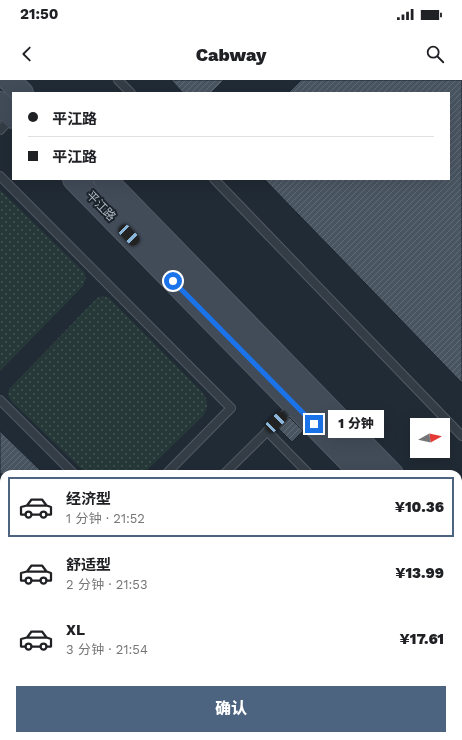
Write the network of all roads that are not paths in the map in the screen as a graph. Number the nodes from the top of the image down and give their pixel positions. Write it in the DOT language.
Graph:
graph roads {
  1 [pos="9,80"];
  2 [pos="118,80"];
  3 [pos="21,92"];
  4 [pos="130,92"];
  5 [pos="0,103"];
  6 [pos="12,116"];
  7 [pos="12,118"];
  8 [pos="0,130"];
  9 [pos="0,176"];
  10 [pos="75,180"];
  11 [pos="106,180"];
  12 [pos="215,180"];
  13 [pos="0,400"];
  14 [pos="294,405"];
  15 [pos="267,431"];
  16 [pos="462,436"];
  17 [pos="70,470"];
  18 [pos="170,470"];
  19 [pos="228,470"];
  20 [pos="305,470"];
  21 [pos="358,470"];
  22 [pos="388,470"];
  1 -- 3 [label="street"];
  2 -- 4 [label="lane"];
  5 -- 6 [label="street"];
  7 -- 8 [label="lane"];
  9 -- 18 [label="lane"];
  10 -- 14 [label="street, 平江路"];
  11 -- 22 [label="street, 平江路"];
  12 -- 16 [label="lane"];
  13 -- 17 [label="lane"];
  14 -- 15 [label="lane"];
  14 -- 21 [label="street, 平江路"];
  15 -- 19 [label="lane"];
  15 -- 20 [label="lane"];
}
